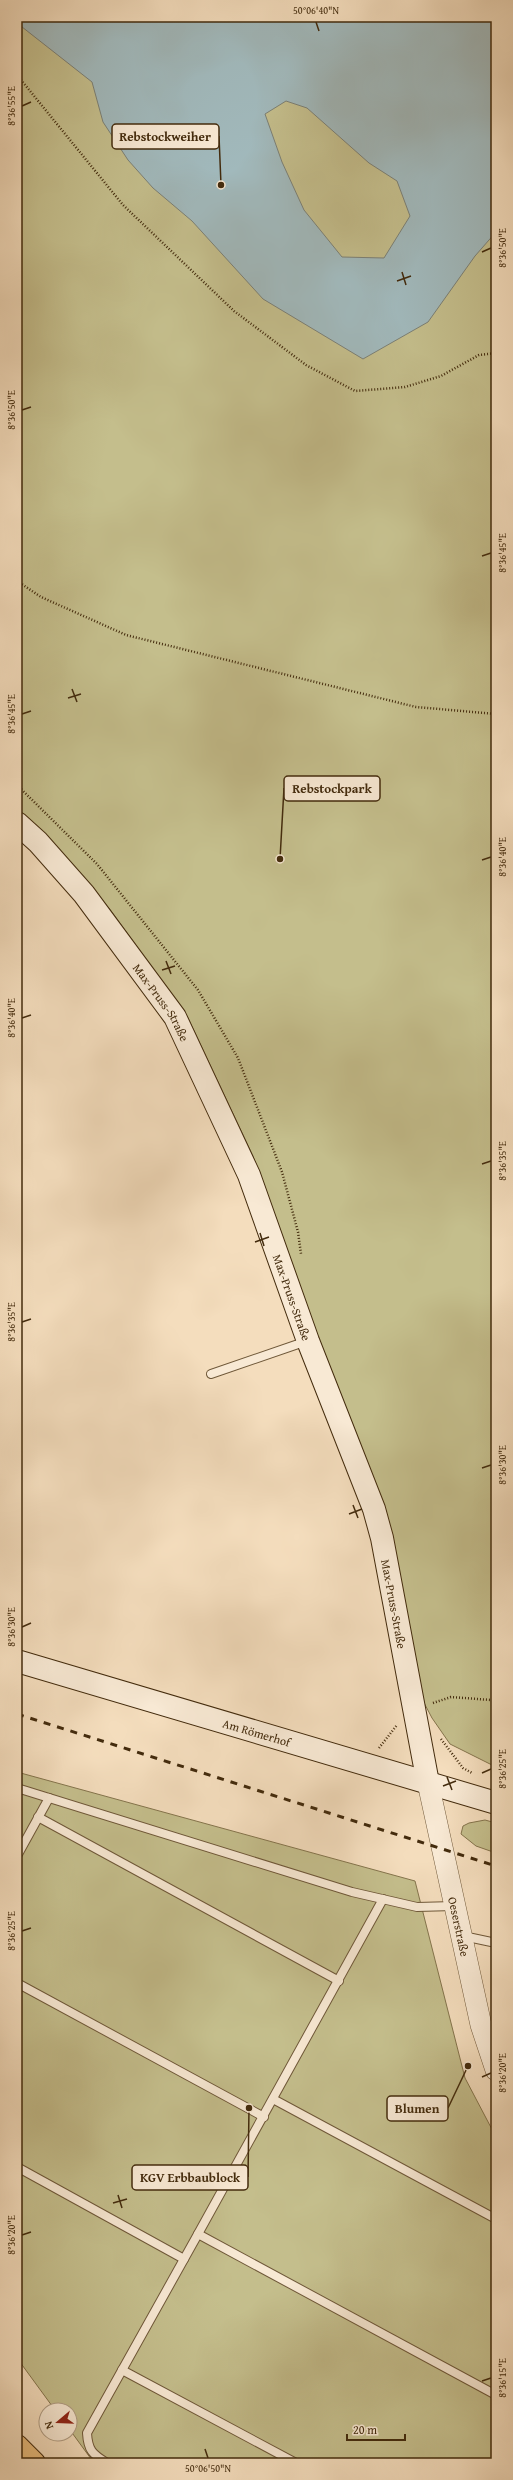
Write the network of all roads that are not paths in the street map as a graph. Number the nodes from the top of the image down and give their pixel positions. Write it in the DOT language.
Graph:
graph roads {
  1 [pos="17,823"];
  2 [pos="308,1341"];
  3 [pos="211,1374"];
  4 [pos="17,1661"];
  5 [pos="428,1783"];
  6 [pos="17,1788"];
  7 [pos="49,1798"];
  8 [pos="496,1804"];
  9 [pos="38,1817"];
  10 [pos="17,1856"];
  11 [pos="383,1899"];
  12 [pos="454,1906"];
  13 [pos="460,1936"];
  14 [pos="496,1943"];
  15 [pos="339,1981"];
  16 [pos="17,1983"];
  17 [pos="496,2070"];
  18 [pos="273,2099"];
  19 [pos="264,2117"];
  20 [pos="17,2166"];
  21 [pos="496,2219"];
  22 [pos="198,2234"];
  23 [pos="184,2259"];
  24 [pos="122,2370"];
  25 [pos="496,2395"];
  26 [pos="17,2446"];
  27 [pos="34,2463"];
  28 [pos="107,2463"];
  29 [pos="296,2463"];
  1 -- 2 [label="main road, Max-Pruss-Straße"];
  2 -- 3 [label="lane"];
  2 -- 5 [label="main road, Max-Pruss-Straße"];
  4 -- 5 [label="main road, Am Römerhof"];
  5 -- 8 [label="main road, Am Römerhof"];
  5 -- 12 [label="street, Oeserstraße"];
  6 -- 7 [label="lane"];
  7 -- 9 [label="lane"];
  7 -- 11 [label="lane"];
  9 -- 10 [label="lane"];
  9 -- 15 [label="lane"];
  11 -- 12 [label="lane"];
  11 -- 15 [label="lane"];
  12 -- 13 [label="street, Oeserstraße"];
  13 -- 14 [label="lane"];
  13 -- 17 [label="street, Oeserstraße"];
  15 -- 18 [label="lane"];
  16 -- 19 [label="lane"];
  18 -- 19 [label="lane"];
  18 -- 21 [label="lane"];
  19 -- 22 [label="lane"];
  20 -- 23 [label="lane"];
  22 -- 23 [label="lane"];
  22 -- 25 [label="lane"];
  23 -- 24 [label="lane"];
  24 -- 28 [label="lane"];
  24 -- 29 [label="lane"];
  26 -- 27 [label="highway"];
}
